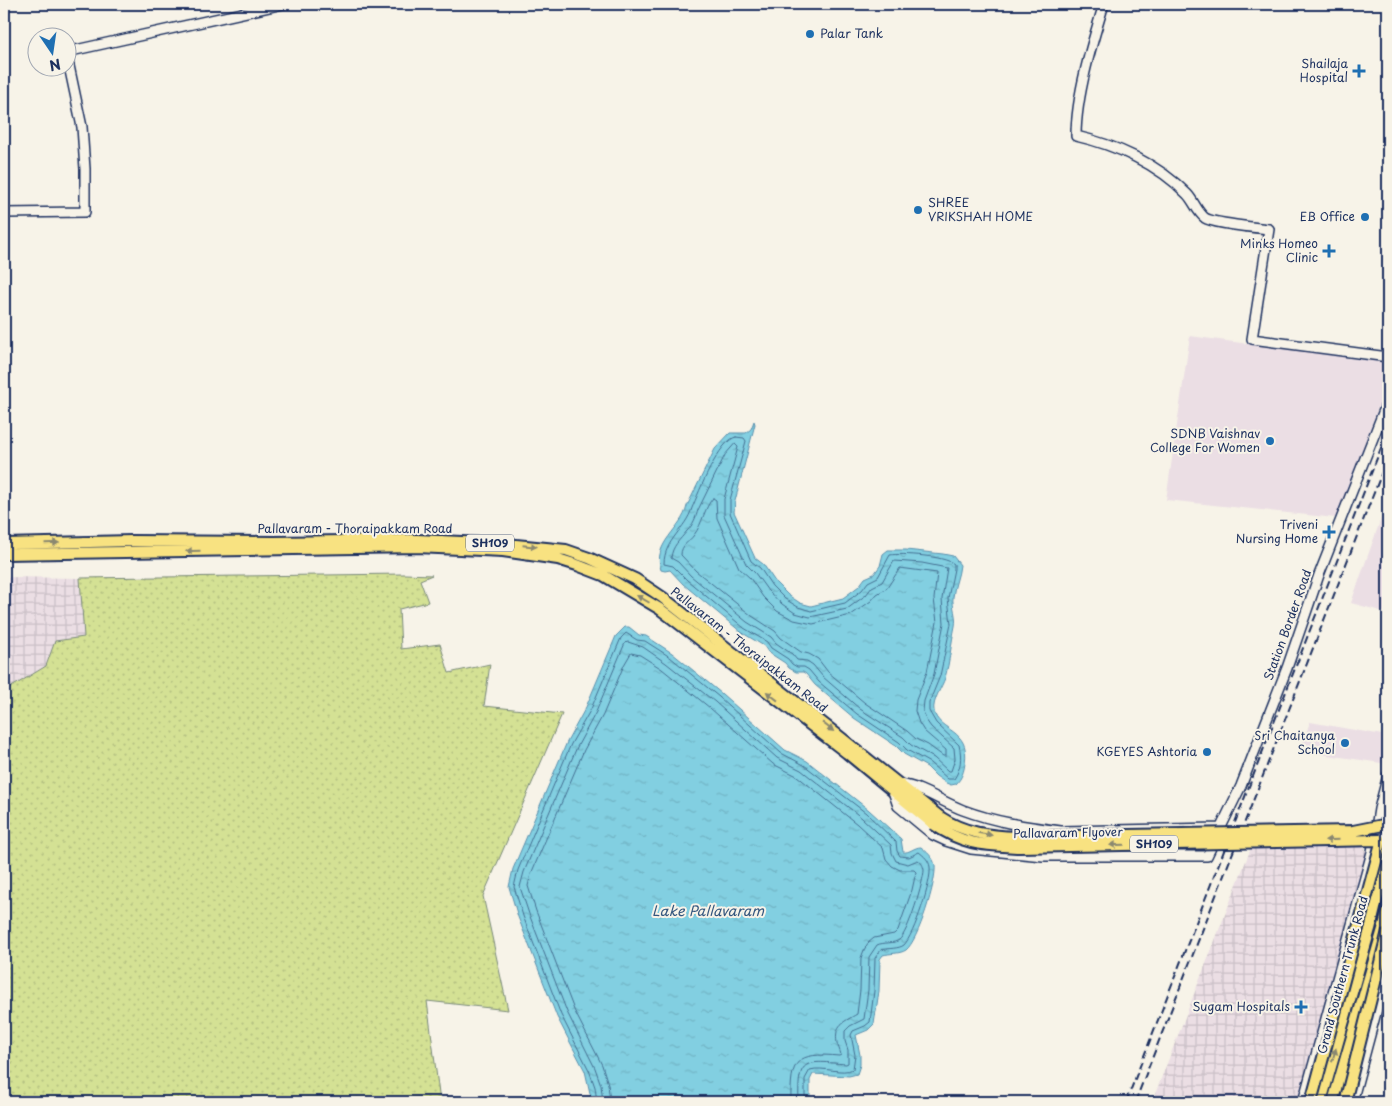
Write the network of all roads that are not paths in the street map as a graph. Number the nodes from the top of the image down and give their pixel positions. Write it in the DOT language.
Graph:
graph roads {
  1 [pos="284,4"];
  2 [pos="1104,4"];
  3 [pos="78,49"];
  4 [pos="72,78"];
  5 [pos="4,213"];
  6 [pos="1388,357"];
  7 [pos="1388,400"];
  8 [pos="4,544"];
  9 [pos="4,554"];
  10 [pos="1388,775"];
  11 [pos="896,788"];
  12 [pos="936,820"];
  13 [pos="1385,822"];
  14 [pos="1219,828"];
  15 [pos="1381,841"];
  16 [pos="1388,853"];
  17 [pos="1388,912"];
  18 [pos="1352,924"];
  19 [pos="1370,929"];
  20 [pos="1387,930"];
  21 [pos="1388,949"];
  22 [pos="1374,963"];
  23 [pos="1388,968"];
  24 [pos="1326,1020"];
  25 [pos="1343,1025"];
  26 [pos="1303,1102"];
  27 [pos="1311,1102"];
  28 [pos="1321,1102"];
  29 [pos="1333,1102"];
  30 [pos="1344,1102"];
  31 [pos="1352,1102"];
  1 -- 3 [label="street"];
  2 -- 6 [label="street"];
  4 -- 5 [label="street"];
  7 -- 14 [label="street, Station Border Road"];
  8 -- 11 [label="main road, Pallavaram - Thoraipakkam Road / SH109, one-way"];
  11 -- 9 [label="main road, Pallavaram - Thoraipakkam Road / SH109, one-way"];
  10 -- 13 [label="street"];
  11 -- 12 [label="main road, Pallavaram Flyover / SH109"];
  11 -- 14 [label="street"];
  11 -- 14 [label="street, Station Border Road"];
  12 -- 13 [label="main road, Pallavaram Flyover / SH109, one-way, bridge"];
  15 -- 12 [label="main road, Pallavaram Flyover / SH109, one-way, bridge"];
  13 -- 15 [label="main road, bridge"];
  13 -- 18 [label="street"];
  15 -- 16 [label="main road"];
  15 -- 27 [label="main road, bridge"];
  16 -- 19 [label="main road, Grand Southern Trunk Road"];
  17 -- 20 [label="main road, Grand Southern Trunk Road"];
  18 -- 19 [label="street"];
  18 -- 24 [label="street"];
  19 -- 20 [label="street"];
  19 -- 25 [label="main road, Grand Southern Trunk Road"];
  20 -- 22 [label="main road, Grand Southern Trunk Road"];
  20 -- 30 [label="main road, bridge"];
  21 -- 22 [label="street"];
  22 -- 29 [label="main road, Grand Southern Trunk Road"];
  23 -- 31 [label="street"];
  24 -- 25 [label="main road"];
  24 -- 26 [label="street"];
  28 -- 25 [label="main road, Grand Southern Trunk Road, one-way"];
}
